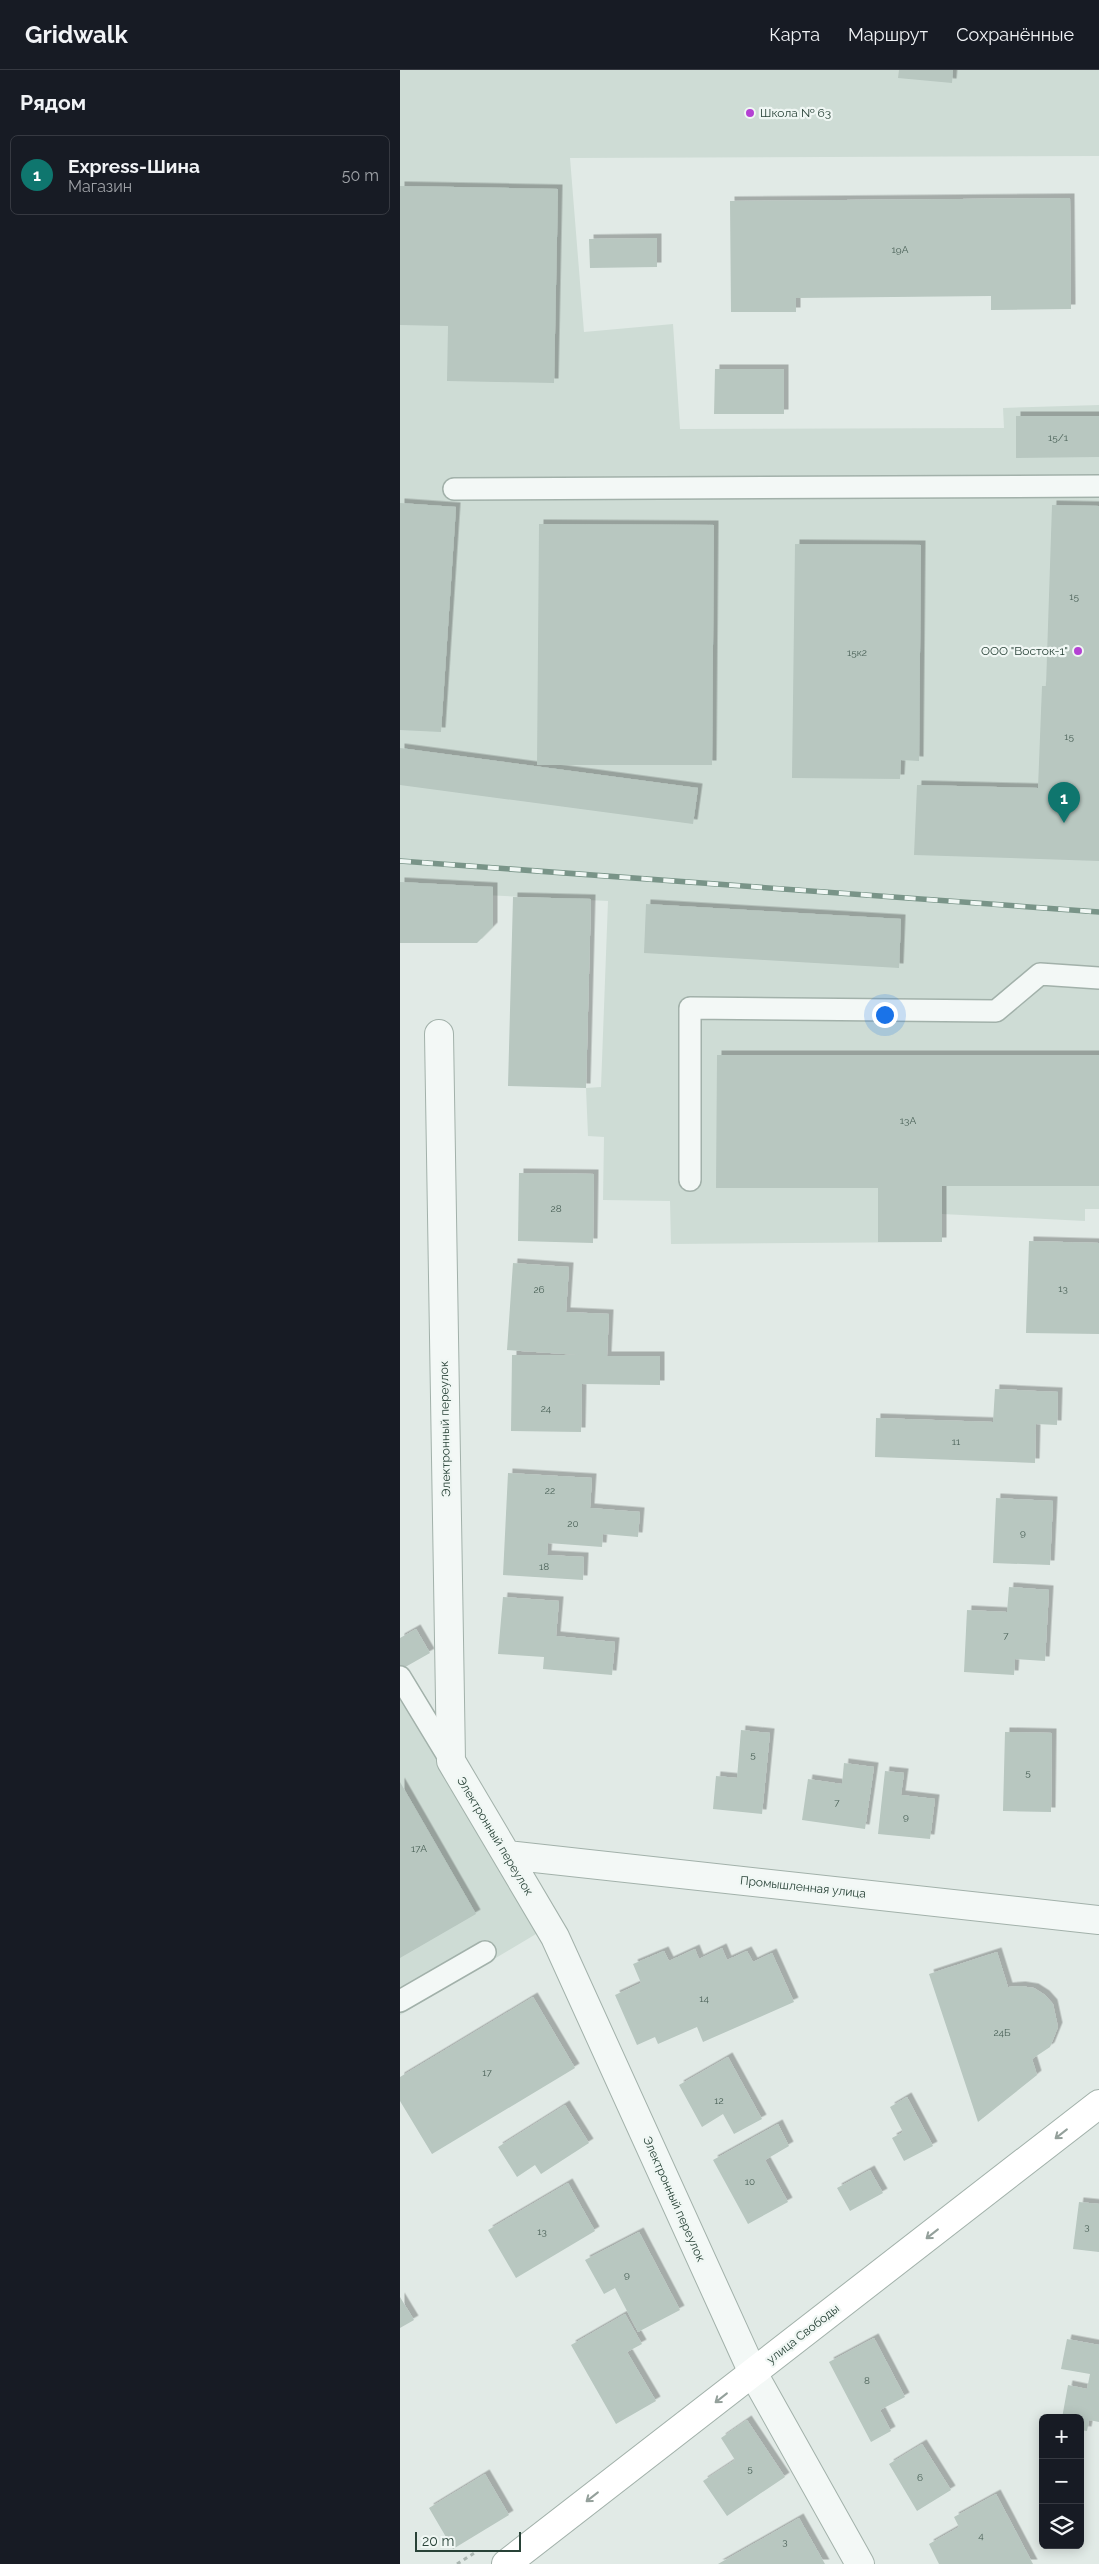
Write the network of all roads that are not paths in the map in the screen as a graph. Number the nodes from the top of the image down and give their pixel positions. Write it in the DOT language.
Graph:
graph roads {
  1 [pos="1099,486"];
  2 [pos="454,489"];
  3 [pos="1099,978"];
  4 [pos="438,1034"];
  5 [pos="690,1180"];
  6 [pos="400,1677"];
  7 [pos="451,1761"];
  8 [pos="507,1855"];
  9 [pos="1099,1920"];
  10 [pos="485,1952"];
  11 [pos="400,2001"];
  12 [pos="1099,2104"];
  13 [pos="753,2373"];
  14 [pos="506,2564"];
  15 [pos="860,2564"];
  1 -- 2 [label="lane"];
  3 -- 5 [label="lane"];
  4 -- 7 [label="street, Электронный переулок"];
  6 -- 7 [label="lane"];
  7 -- 8 [label="street, Электронный переулок"];
  8 -- 9 [label="street, Промышленная улица"];
  8 -- 13 [label="street, Электронный переулок"];
  10 -- 11 [label="lane"];
  12 -- 13 [label="main road, улица Свободы, one-way"];
  13 -- 14 [label="main road, улица Свободы, one-way"];
  13 -- 15 [label="street, Электронный переулок"];
}
